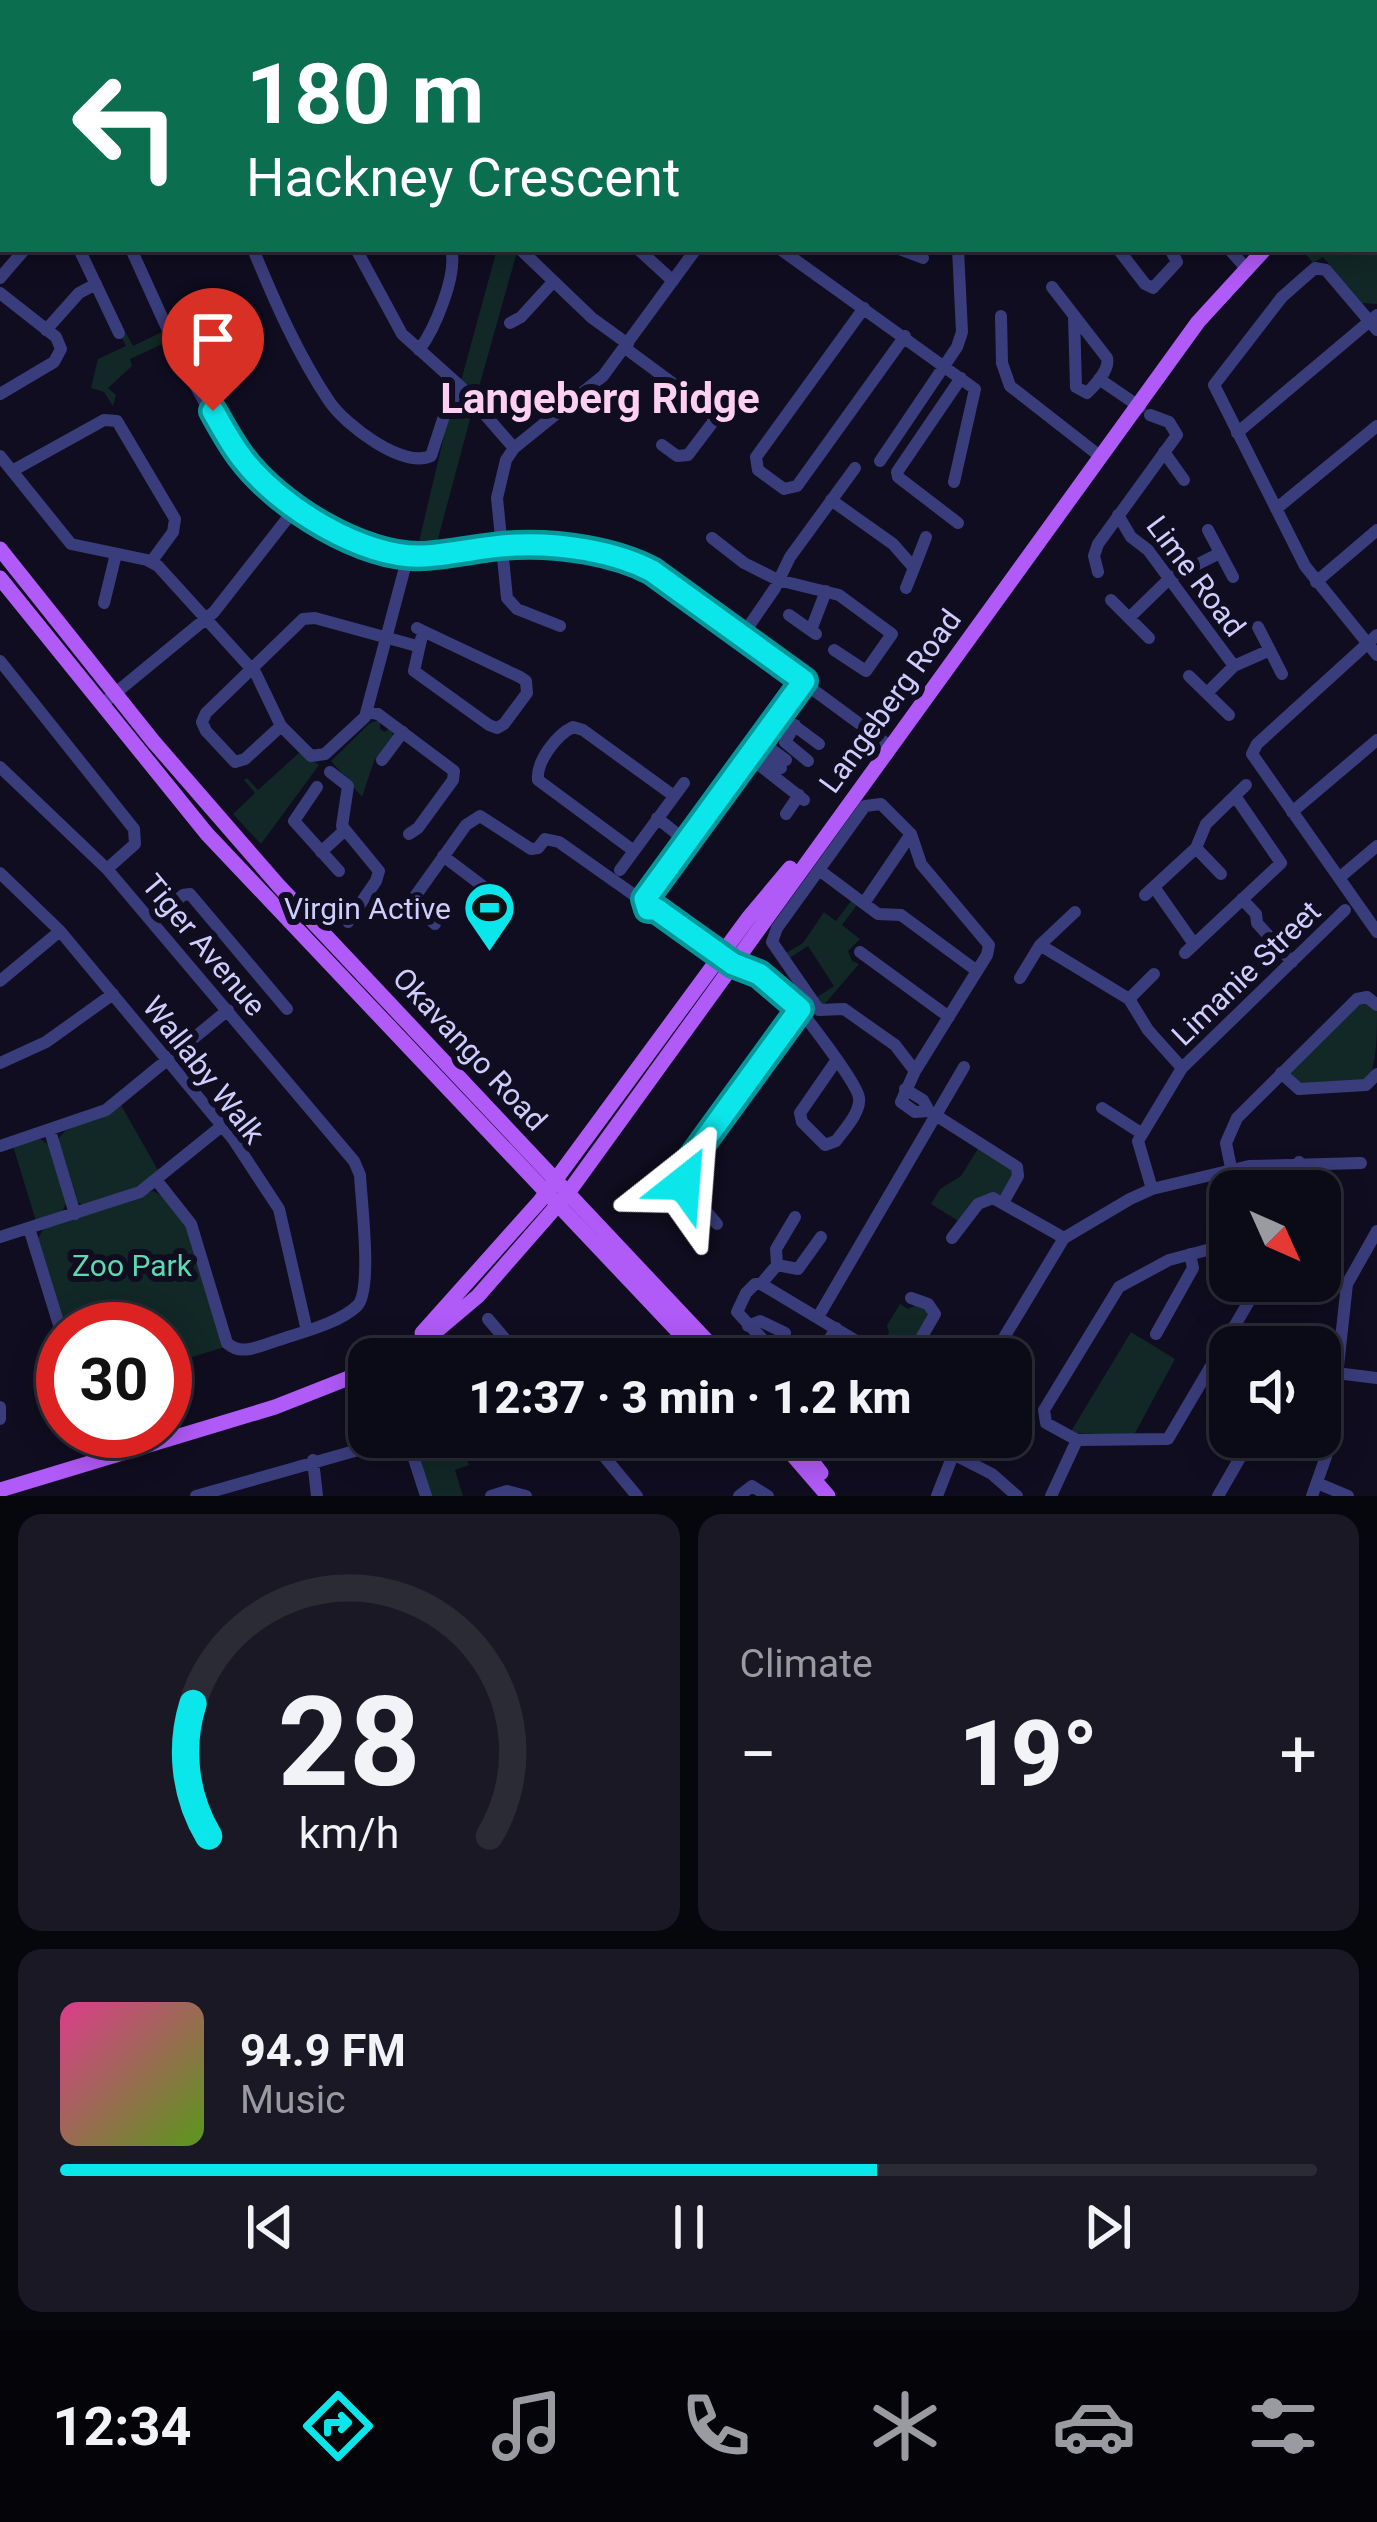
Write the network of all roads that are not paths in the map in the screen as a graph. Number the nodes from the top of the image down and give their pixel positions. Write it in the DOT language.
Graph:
graph roads {
  1 [pos="22,252"];
  2 [pos="81,252"];
  3 [pos="132,252"];
  4 [pos="254,252"];
  5 [pos="358,252"];
  6 [pos="451,252"];
  7 [pos="523,252"];
  8 [pos="641,252"];
  9 [pos="694,252"];
  10 [pos="907,252"];
  11 [pos="958,252"];
  12 [pos="1120,252"];
  13 [pos="1171,252"];
  14 [pos="798,254"];
  15 [pos="1243,256"];
  16 [pos="923,258"];
  17 [pos="0,278"];
  18 [pos="673,281"];
  19 [pos="553,282"];
  20 [pos="96,284"];
  21 [pos="1052,287"];
  22 [pos="0,293"];
  23 [pos="864,308"];
  24 [pos="1001,316"];
  25 [pos="1075,316"];
  26 [pos="1375,322"];
  27 [pos="510,323"];
  28 [pos="46,329"];
  29 [pos="118,332"];
  30 [pos="904,336"];
  31 [pos="627,346"];
  32 [pos="419,350"];
  33 [pos="946,365"];
  34 [pos="962,378"];
  35 [pos="1099,379"];
  36 [pos="461,387"];
  37 [pos="0,394"];
  38 [pos="1140,408"];
  39 [pos="1377,426"];
  40 [pos="1237,433"];
  41 [pos="662,445"];
  42 [pos="514,448"];
  43 [pos="1168,448"];
  44 [pos="1098,455"];
  45 [pos="0,456"];
  46 [pos="880,461"];
  47 [pos="855,468"];
  48 [pos="12,471"];
  49 [pos="1184,480"];
  50 [pos="954,482"];
  51 [pos="832,500"];
  52 [pos="297,506"];
  53 [pos="1276,509"];
  54 [pos="1118,515"];
  55 [pos="958,523"];
  56 [pos="1208,530"];
  57 [pos="1377,530"];
  58 [pos="926,537"];
  59 [pos="712,538"];
  60 [pos="502,546"];
  61 [pos="0,549"];
  62 [pos="1220,553"];
  63 [pos="116,554"];
  64 [pos="408,556"];
  65 [pos="151,562"];
  66 [pos="914,568"];
  67 [pos="1098,572"];
  68 [pos="1233,577"];
  69 [pos="0,578"];
  70 [pos="1169,578"];
  71 [pos="778,580"];
  72 [pos="1316,582"];
  73 [pos="906,588"];
  74 [pos="826,591"];
  75 [pos="1112,600"];
  76 [pos="104,603"];
  77 [pos="790,615"];
  78 [pos="1129,618"];
  79 [pos="206,619"];
  80 [pos="560,626"];
  81 [pos="1258,627"];
  82 [pos="386,636"];
  83 [pos="742,636"];
  84 [pos="1149,638"];
  85 [pos="1374,644"];
  86 [pos="417,646"];
  87 [pos="834,650"];
  88 [pos="1270,650"];
  89 [pos="0,661"];
  90 [pos="1234,666"];
  91 [pos="252,668"];
  92 [pos="1282,674"];
  93 [pos="1189,676"];
  94 [pos="804,681"];
  95 [pos="1208,692"];
  96 [pos="116,693"];
  97 [pos="101,705"];
  98 [pos="367,712"];
  99 [pos="1229,715"];
  100 [pos="281,726"];
  101 [pos="403,732"];
  102 [pos="1377,740"];
  103 [pos="819,744"];
  104 [pos="888,745"];
  105 [pos="762,752"];
  106 [pos="318,756"];
  107 [pos="382,760"];
  108 [pos="808,761"];
  109 [pos="784,764"];
  110 [pos="0,767"];
  111 [pos="683,783"];
  112 [pos="1246,784"];
  113 [pos="317,787"];
  114 [pos="674,796"];
  115 [pos="1235,796"];
  116 [pos="1292,812"];
  117 [pos="786,814"];
  118 [pos="657,818"];
  119 [pos="344,830"];
  120 [pos="410,834"];
  121 [pos="911,834"];
  122 [pos="686,841"];
  123 [pos="1377,845"];
  124 [pos="1196,848"];
  125 [pos="634,851"];
  126 [pos="321,852"];
  127 [pos="443,856"];
  128 [pos="107,869"];
  129 [pos="620,870"];
  130 [pos="819,870"];
  131 [pos="339,871"];
  132 [pos="0,873"];
  133 [pos="1221,874"];
  134 [pos="1339,878"];
  135 [pos="484,887"];
  136 [pos="649,899"];
  137 [pos="1238,902"];
  138 [pos="863,903"];
  139 [pos="1346,910"];
  140 [pos="1075,912"];
  141 [pos="153,922"];
  142 [pos="348,922"];
  143 [pos="435,924"];
  144 [pos="60,931"];
  145 [pos="1377,932"];
  146 [pos="1040,945"];
  147 [pos="860,952"];
  148 [pos="729,956"];
  149 [pos="1292,962"];
  150 [pos="977,971"];
  151 [pos="1154,974"];
  152 [pos="1020,978"];
  153 [pos="0,981"];
  154 [pos="113,994"];
  155 [pos="1129,999"];
  156 [pos="1377,1005"];
  157 [pos="800,1009"];
  158 [pos="228,1010"];
  159 [pos="287,1010"];
  160 [pos="949,1017"];
  161 [pos="169,1060"];
  162 [pos="836,1061"];
  163 [pos="0,1064"];
  164 [pos="964,1067"];
  165 [pos="1182,1068"];
  166 [pos="915,1071"];
  167 [pos="1281,1073"];
  168 [pos="1377,1074"];
  169 [pos="1102,1108"];
  170 [pos="932,1113"];
  171 [pos="223,1125"];
  172 [pos="50,1131"];
  173 [pos="1141,1132"];
  174 [pos="0,1146"];
  175 [pos="1299,1162"];
  176 [pos="1361,1162"];
  177 [pos="1231,1168"];
  178 [pos="1300,1170"];
  179 [pos="157,1180"];
  180 [pos="1152,1189"];
  181 [pos="557,1192"];
  182 [pos="1004,1201"];
  183 [pos="75,1214"];
  184 [pos="795,1217"];
  185 [pos="717,1224"];
  186 [pos="29,1228"];
  187 [pos="1377,1231"];
  188 [pos="0,1237"];
  189 [pos="821,1237"];
  190 [pos="952,1238"];
  191 [pos="1064,1238"];
  192 [pos="1209,1249"];
  193 [pos="1190,1254"];
  194 [pos="777,1265"];
  195 [pos="761,1284"];
  196 [pos="911,1298"];
  197 [pos="52,1302"];
  198 [pos="1249,1302"];
  199 [pos="818,1317"];
  200 [pos="488,1319"];
  201 [pos="748,1326"];
  202 [pos="836,1328"];
  203 [pos="307,1331"];
  204 [pos="785,1333"];
  205 [pos="1156,1334"];
  206 [pos="429,1338"];
  207 [pos="504,1338"];
  208 [pos="686,1338"];
  209 [pos="703,1338"];
  210 [pos="761,1338"];
  211 [pos="830,1338"];
  212 [pos="852,1338"];
  213 [pos="921,1338"];
  214 [pos="1004,1338"];
  215 [pos="1341,1347"];
  216 [pos="1341,1374"];
  217 [pos="348,1378"];
  218 [pos="1377,1378"];
  219 [pos="0,1407"];
  220 [pos="0,1419"];
  221 [pos="192,1432"];
  222 [pos="1077,1440"];
  223 [pos="348,1451"];
  224 [pos="103,1458"];
  225 [pos="412,1458"];
  226 [pos="605,1458"];
  227 [pos="795,1458"];
  228 [pos="810,1458"];
  229 [pos="951,1458"];
  230 [pos="960,1458"];
  231 [pos="1240,1458"];
  232 [pos="1326,1458"];
  233 [pos="313,1460"];
  234 [pos="1002,1481"];
  235 [pos="0,1490"];
  236 [pos="1315,1490"];
  237 [pos="196,1496"];
  238 [pos="317,1496"];
  239 [pos="426,1496"];
  240 [pos="491,1496"];
  241 [pos="526,1496"];
  242 [pos="637,1496"];
  243 [pos="740,1496"];
  244 [pos="768,1496"];
  245 [pos="828,1496"];
  246 [pos="838,1496"];
  247 [pos="937,1496"];
  248 [pos="994,1496"];
  249 [pos="1017,1496"];
  250 [pos="1051,1496"];
  251 [pos="1218,1496"];
  252 [pos="1348,1496"];
  1 -- 17 [label="street"];
  2 -- 20 [label="street"];
  3 -- 52 [label="street"];
  4 -- 36 [label="street"];
  5 -- 32 [label="street"];
  6 -- 32 [label="street"];
  7 -- 19 [label="street"];
  8 -- 18 [label="street"];
  9 -- 18 [label="street"];
  10 -- 16 [label="street"];
  11 -- 33 [label="street"];
  12 -- 13 [label="street"];
  14 -- 23 [label="street"];
  15 -- 38 [label="main road, Langeberg Road"];
  18 -- 31 [label="street"];
  19 -- 27 [label="street"];
  19 -- 31 [label="street"];
  20 -- 28 [label="street"];
  20 -- 29 [label="street"];
  21 -- 25 [label="street"];
  22 -- 28 [label="street"];
  23 -- 30 [label="street"];
  23 -- 30 [label="street"];
  24 -- 44 [label="street"];
  25 -- 35 [label="street"];
  25 -- 35 [label="street"];
  26 -- 40 [label="street"];
  26 -- 40 [label="street"];
  28 -- 37 [label="street"];
  30 -- 33 [label="street"];
  31 -- 41 [label="street"];
  31 -- 42 [label="street"];
  32 -- 36 [label="street"];
  33 -- 34 [label="street"];
  33 -- 46 [label="street"];
  34 -- 50 [label="street"];
  34 -- 55 [label="street"];
  35 -- 38 [label="street"];
  36 -- 42 [label="street"];
  38 -- 43 [label="street"];
  38 -- 44 [label="main road, Langeberg Road"];
  39 -- 53 [label="street"];
  40 -- 53 [label="street"];
  42 -- 60 [label="street"];
  43 -- 49 [label="street"];
  43 -- 54 [label="street"];
  44 -- 104 [label="main road, Langeberg Road"];
  45 -- 48 [label="street"];
  47 -- 51 [label="street"];
  48 -- 63 [label="street"];
  48 -- 65 [label="street"];
  51 -- 66 [label="street"];
  51 -- 71 [label="street"];
  52 -- 64 [label="street"];
  52 -- 79 [label="street"];
  53 -- 72 [label="street"];
  54 -- 67 [label="street"];
  54 -- 70 [label="street, Lime Road"];
  56 -- 62 [label="street"];
  57 -- 72 [label="street"];
  58 -- 66 [label="street"];
  59 -- 71 [label="street"];
  60 -- 64 [label="street"];
  60 -- 80 [label="street"];
  60 -- 83 [label="street"];
  61 -- 96 [label="main road, Okavango Road"];
  62 -- 68 [label="street"];
  62 -- 70 [label="street"];
  63 -- 65 [label="street"];
  63 -- 76 [label="street"];
  64 -- 82 [label="street"];
  65 -- 79 [label="street"];
  66 -- 73 [label="street"];
  69 -- 97 [label="main road, Okavango Road"];
  70 -- 78 [label="street"];
  70 -- 90 [label="street, Lime Road"];
  71 -- 74 [label="street"];
  71 -- 83 [label="street"];
  72 -- 85 [label="street"];
  74 -- 77 [label="street"];
  74 -- 87 [label="street"];
  75 -- 78 [label="street"];
  78 -- 84 [label="street"];
  79 -- 91 [label="street"];
  79 -- 96 [label="street"];
  81 -- 88 [label="street"];
  82 -- 86 [label="street"];
  82 -- 91 [label="street"];
  82 -- 98 [label="street"];
  83 -- 94 [label="street"];
  85 -- 116 [label="street"];
  86 -- 86 [label="street"];
  88 -- 90 [label="street"];
  88 -- 92 [label="street"];
  89 -- 128 [label="street"];
  90 -- 95 [label="street"];
  91 -- 100 [label="street"];
  91 -- 100 [label="street"];
  93 -- 95 [label="street"];
  94 -- 104 [label="street"];
  94 -- 105 [label="street"];
  95 -- 99 [label="street"];
  96 -- 97 [label="street"];
  96 -- 181 [label="main road, Okavango Road"];
  97 -- 181 [label="main road, Okavango Road"];
  98 -- 101 [label="street"];
  98 -- 106 [label="street"];
  100 -- 106 [label="street"];
  101 -- 107 [label="street"];
  101 -- 120 [label="street"];
  102 -- 116 [label="street"];
  103 -- 109 [label="street"];
  104 -- 148 [label="main road, Langeberg Road"];
  105 -- 109 [label="street"];
  105 -- 122 [label="street"];
  106 -- 119 [label="street"];
  108 -- 109 [label="street"];
  109 -- 117 [label="street"];
  110 -- 128 [label="street, Tiger Avenue"];
  111 -- 114 [label="street"];
  112 -- 115 [label="street"];
  113 -- 126 [label="street"];
  114 -- 118 [label="street"];
  114 -- 125 [label="street"];
  115 -- 124 [label="street"];
  115 -- 137 [label="street"];
  116 -- 134 [label="street"];
  118 -- 122 [label="street"];
  118 -- 125 [label="street"];
  119 -- 126 [label="street"];
  119 -- 142 [label="street"];
  121 -- 130 [label="street"];
  121 -- 138 [label="street"];
  121 -- 150 [label="street"];
  122 -- 136 [label="street"];
  123 -- 134 [label="street"];
  124 -- 133 [label="street"];
  124 -- 137 [label="street"];
  125 -- 129 [label="street"];
  126 -- 131 [label="street"];
  127 -- 135 [label="street"];
  127 -- 136 [label="street"];
  127 -- 143 [label="street"];
  128 -- 141 [label="street, Tiger Avenue"];
  130 -- 138 [label="street"];
  130 -- 166 [label="street"];
  132 -- 144 [label="street, Wallaby Walk"];
  134 -- 145 [label="street"];
  136 -- 148 [label="street"];
  137 -- 149 [label="street"];
  138 -- 150 [label="street"];
  139 -- 149 [label="street, Limanie Street"];
  140 -- 146 [label="street"];
  141 -- 158 [label="street, Tiger Avenue"];
  141 -- 159 [label="street"];
  144 -- 153 [label="street"];
  144 -- 154 [label="street, Wallaby Walk"];
  146 -- 152 [label="street"];
  146 -- 155 [label="street"];
  147 -- 160 [label="street"];
  148 -- 157 [label="street"];
  148 -- 181 [label="main road, Langeberg Road"];
  149 -- 165 [label="street, Limanie Street"];
  150 -- 160 [label="street"];
  151 -- 155 [label="street"];
  154 -- 161 [label="street, Wallaby Walk"];
  154 -- 163 [label="street"];
  155 -- 165 [label="street"];
  156 -- 167 [label="street"];
  157 -- 162 [label="street"];
  157 -- 185 [label="street"];
  158 -- 161 [label="street"];
  158 -- 203 [label="street, Tiger Avenue"];
  160 -- 166 [label="street"];
  161 -- 171 [label="street, Wallaby Walk"];
  161 -- 172 [label="street"];
  162 -- 162 [label="street"];
  164 -- 170 [label="street"];
  165 -- 173 [label="street, Limanie Street"];
  166 -- 170 [label="street"];
  167 -- 168 [label="street"];
  167 -- 177 [label="street"];
  169 -- 173 [label="street"];
  170 -- 182 [label="street"];
  170 -- 199 [label="street"];
  171 -- 179 [label="street"];
  171 -- 203 [label="street, Wallaby Walk"];
  172 -- 174 [label="street"];
  172 -- 183 [label="street"];
  173 -- 180 [label="street"];
  175 -- 176 [label="street"];
  175 -- 177 [label="street"];
  175 -- 178 [label="street"];
  177 -- 180 [label="street"];
  179 -- 183 [label="street"];
  179 -- 203 [label="street"];
  180 -- 191 [label="street"];
  181 -- 206 [label="main road, Langeberg Road"];
  181 -- 208 [label="main road, Okavango Road"];
  181 -- 209 [label="main road, Okavango Road"];
  182 -- 190 [label="street"];
  182 -- 191 [label="street"];
  183 -- 186 [label="street"];
  184 -- 194 [label="street"];
  186 -- 188 [label="street"];
  186 -- 197 [label="street"];
  187 -- 215 [label="street"];
  189 -- 194 [label="street"];
  191 -- 214 [label="street"];
  192 -- 193 [label="street"];
  193 -- 205 [label="street"];
  193 -- 222 [label="street"];
  194 -- 195 [label="street"];
  195 -- 199 [label="street"];
  195 -- 201 [label="street"];
  196 -- 213 [label="street"];
  198 -- 222 [label="street"];
  199 -- 202 [label="street"];
  200 -- 207 [label="street"];
  201 -- 204 [label="street"];
  201 -- 210 [label="street"];
  202 -- 211 [label="street"];
  202 -- 212 [label="street"];
  216 -- 218 [label="street"];
  217 -- 221 [label="main road"];
  219 -- 220 [label="street"];
  222 -- 250 [label="street"];
  223 -- 233 [label="street"];
  224 -- 235 [label="main road"];
  225 -- 239 [label="street"];
  226 -- 242 [label="street"];
  227 -- 245 [label="main road"];
  228 -- 246 [label="main road"];
  229 -- 247 [label="street"];
  230 -- 234 [label="street"];
  231 -- 251 [label="street"];
  232 -- 236 [label="street"];
  233 -- 237 [label="street"];
  233 -- 238 [label="street"];
  234 -- 248 [label="street"];
  234 -- 249 [label="street"];
  236 -- 252 [label="street"];
  240 -- 241 [label="street"];
  243 -- 244 [label="street"];
}
